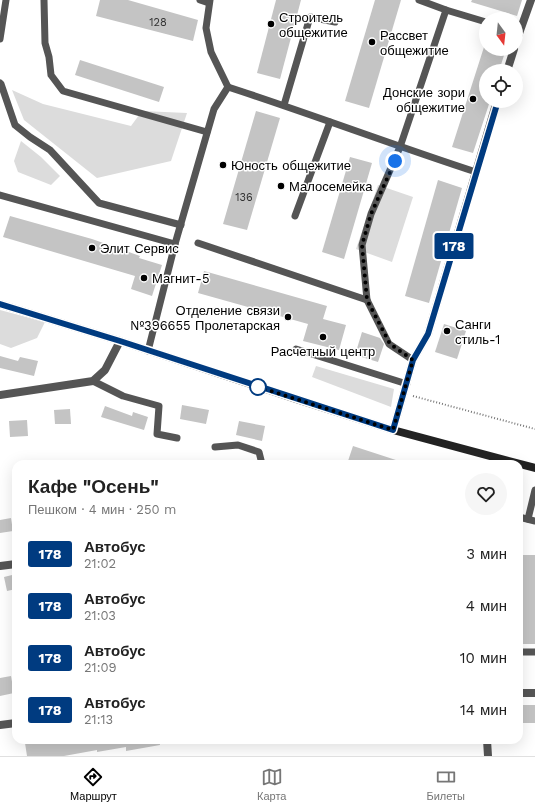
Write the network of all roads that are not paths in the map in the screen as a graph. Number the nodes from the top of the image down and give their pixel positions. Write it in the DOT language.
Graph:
graph roads {
  1 [pos="6,0"];
  2 [pos="44,0"];
  3 [pos="200,0"];
  4 [pos="419,0"];
  5 [pos="531,0"];
  6 [pos="210,1"];
  7 [pos="446,10"];
  8 [pos="523,19"];
  9 [pos="479,20"];
  10 [pos="335,22"];
  11 [pos="0,39"];
  12 [pos="0,83"];
  13 [pos="228,87"];
  14 [pos="284,105"];
  15 [pos="496,108"];
  16 [pos="330,122"];
  17 [pos="207,132"];
  18 [pos="400,148"];
  19 [pos="476,172"];
  20 [pos="0,195"];
  21 [pos="295,216"];
  22 [pos="181,225"];
  23 [pos="198,242"];
  24 [pos="175,244"];
  25 [pos="367,300"];
  26 [pos="0,304"];
  27 [pos="120,341"];
  28 [pos="296,349"];
  29 [pos="148,350"];
  30 [pos="413,360"];
  31 [pos="92,381"];
  32 [pos="407,384"];
  33 [pos="2,394"];
  34 [pos="393,430"];
  35 [pos="177,438"];
  36 [pos="216,447"];
  37 [pos="261,460"];
  38 [pos="496,460"];
  39 [pos="523,466"];
  40 [pos="535,468"];
  41 [pos="535,490"];
  42 [pos="532,520"];
  43 [pos="12,564"];
  44 [pos="0,566"];
  45 [pos="523,652"];
  46 [pos="535,652"];
  47 [pos="523,693"];
  48 [pos="535,693"];
  49 [pos="12,724"];
  50 [pos="0,725"];
  51 [pos="487,744"];
  52 [pos="488,756"];
  1 -- 11 [label="lane"];
  2 -- 17 [label="lane"];
  3 -- 6 [label="lane"];
  4 -- 7 [label="lane"];
  5 -- 8 [label="street"];
  6 -- 13 [label="lane"];
  7 -- 9 [label="lane"];
  7 -- 18 [label="lane"];
  10 -- 14 [label="lane"];
  12 -- 22 [label="lane"];
  13 -- 14 [label="lane"];
  13 -- 17 [label="lane"];
  14 -- 16 [label="lane"];
  15 -- 19 [label="street"];
  16 -- 18 [label="lane"];
  16 -- 21 [label="lane"];
  17 -- 22 [label="lane"];
  18 -- 19 [label="lane"];
  18 -- 25 [label="lane"];
  19 -- 30 [label="street"];
  20 -- 24 [label="lane"];
  22 -- 24 [label="lane"];
  23 -- 25 [label="lane"];
  24 -- 29 [label="lane"];
  25 -- 30 [label="lane"];
  26 -- 27 [label="main road"];
  27 -- 29 [label="main road"];
  27 -- 31 [label="street"];
  28 -- 32 [label="lane"];
  29 -- 34 [label="main road"];
  30 -- 32 [label="street"];
  31 -- 33 [label="street"];
  31 -- 35 [label="lane"];
  32 -- 34 [label="street"];
  34 -- 38 [label="main road"];
  36 -- 37 [label="lane"];
  39 -- 40 [label="main road"];
  41 -- 42 [label="lane"];
  43 -- 44 [label="street"];
  45 -- 46 [label="lane"];
  47 -- 48 [label="street"];
  49 -- 50 [label="street"];
  51 -- 52 [label="street"];
}
